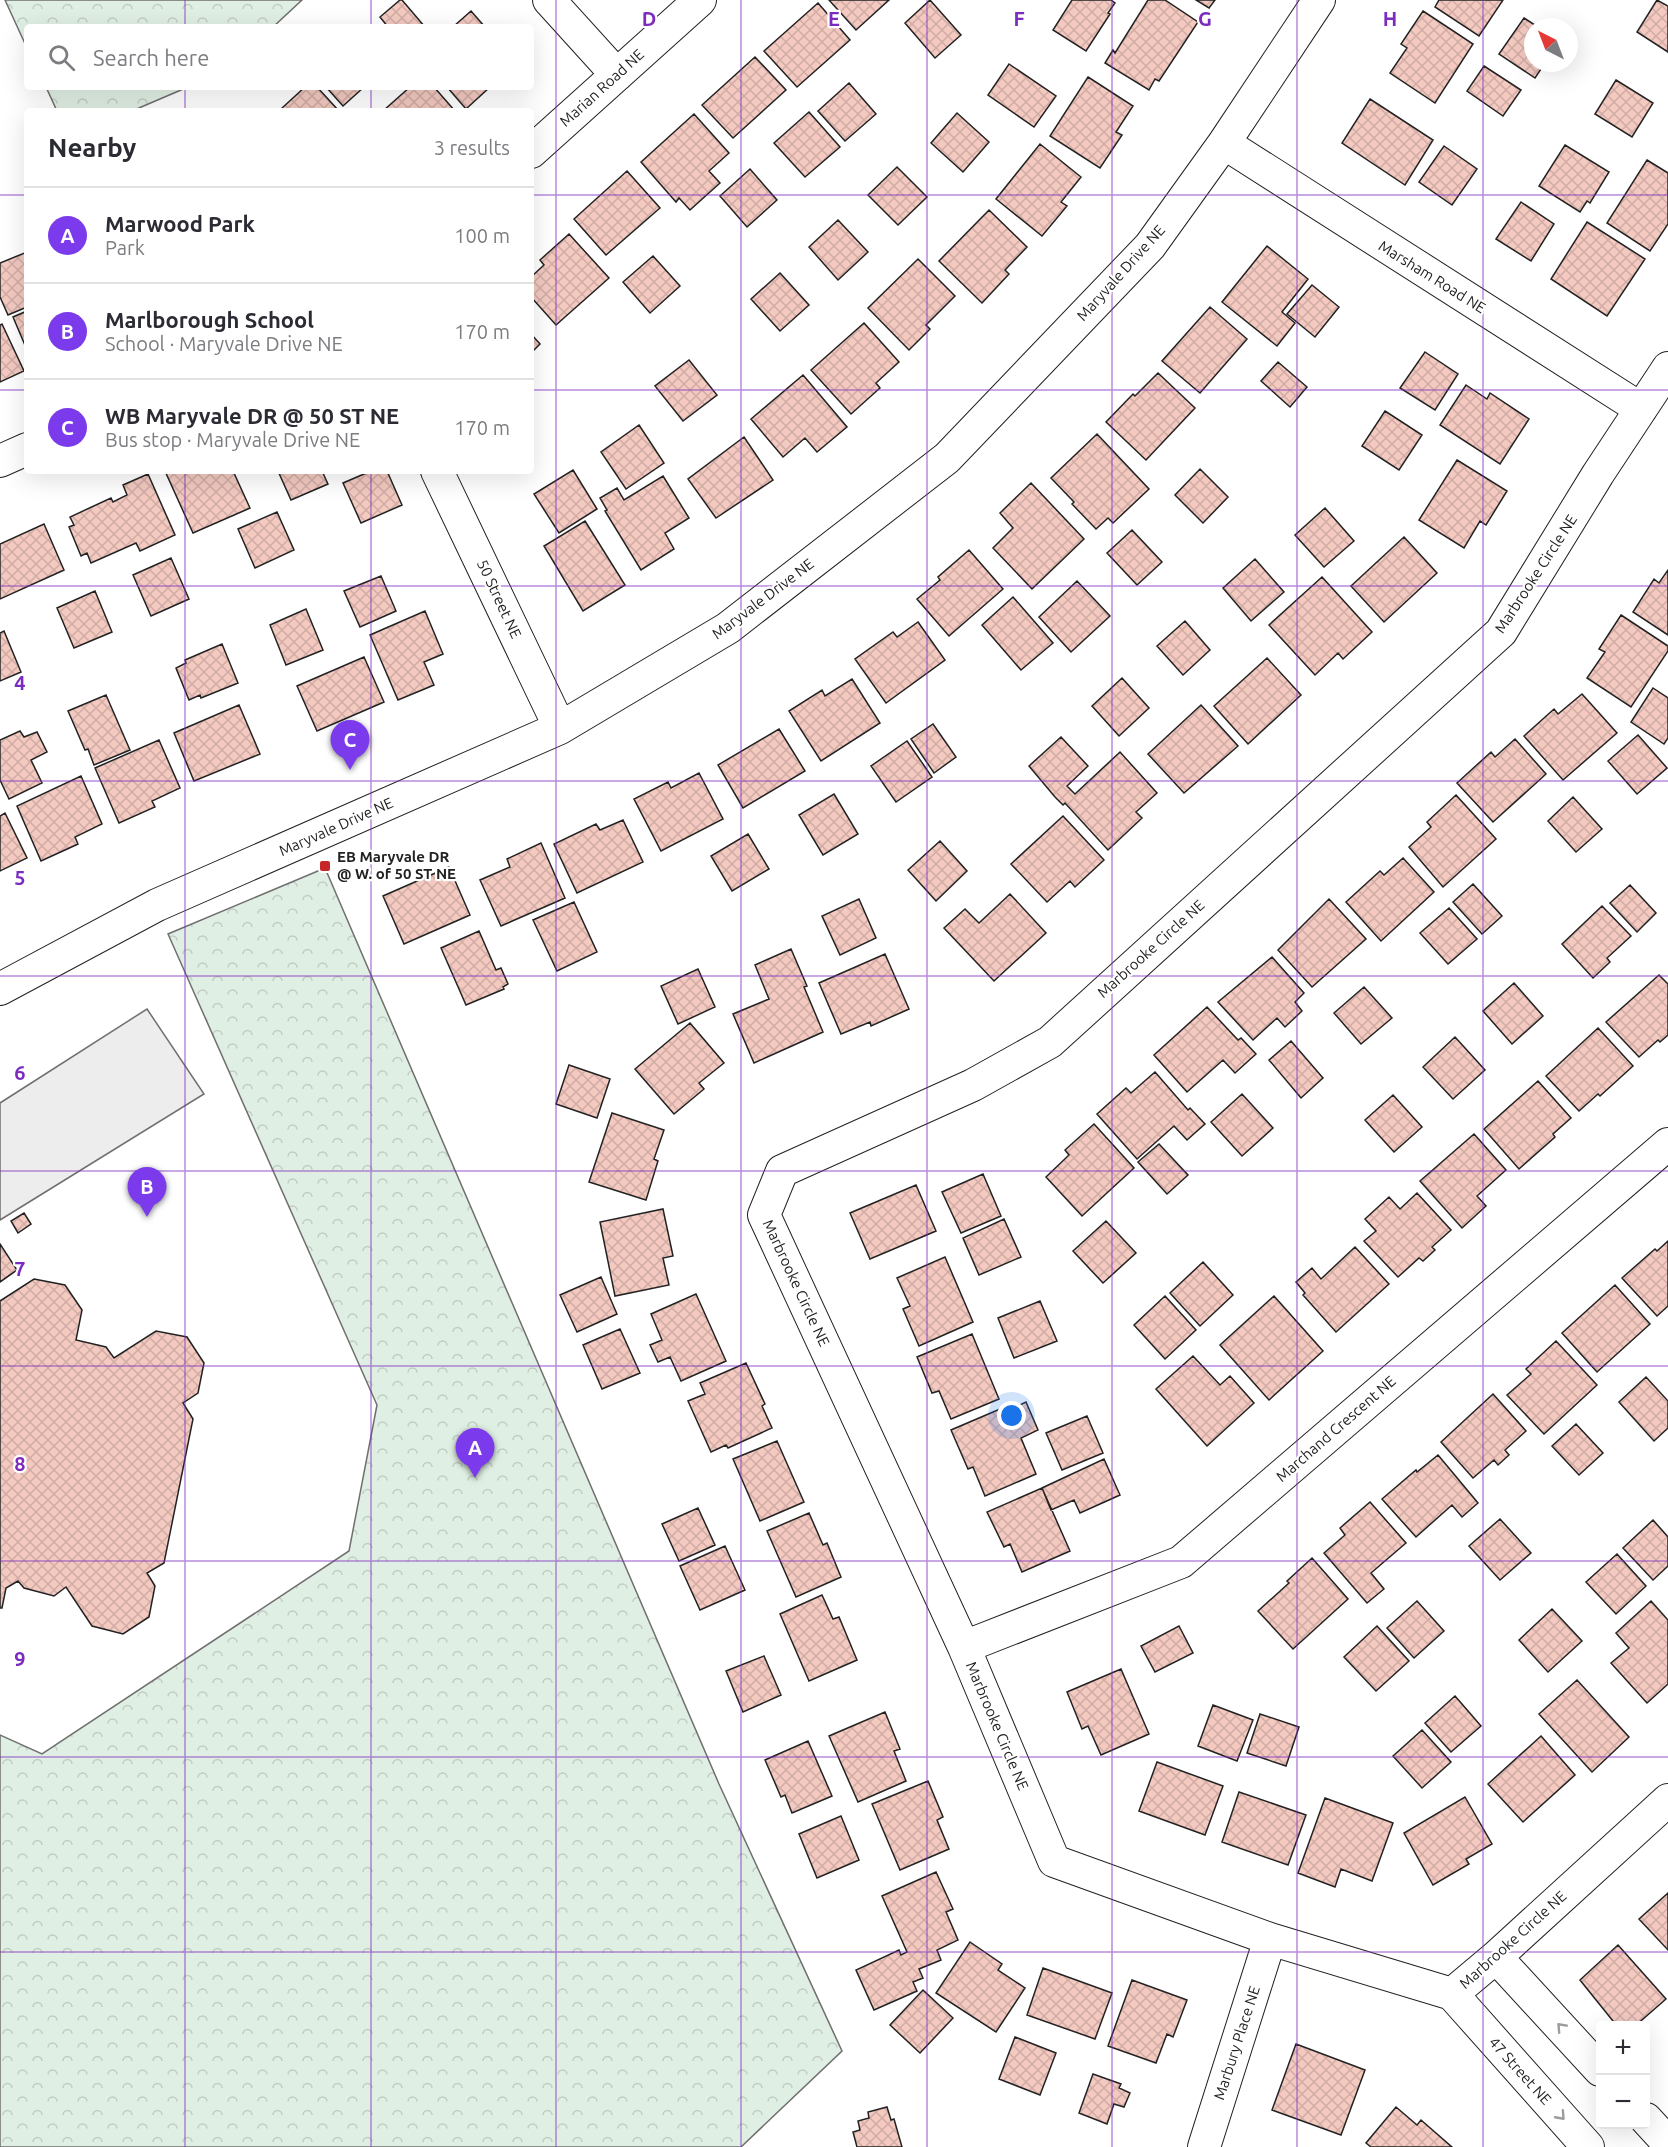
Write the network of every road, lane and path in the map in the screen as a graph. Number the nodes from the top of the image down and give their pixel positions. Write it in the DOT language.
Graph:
graph roads {
  1 [pos="549,0"];
  2 [pos="700,0"];
  3 [pos="1319,0"];
  4 [pos="617,75"];
  5 [pos="1224,143"];
  6 [pos="534,149"];
  7 [pos="1668,368"];
  8 [pos="1641,409"];
  9 [pos="24,450"];
  10 [pos="0,461"];
  11 [pos="438,474"];
  12 [pos="560,728"];
  13 [pos="0,989"];
  14 [pos="1668,1144"];
  15 [pos="964,1647"];
  16 [pos="1668,1800"];
  17 [pos="1270,1940"];
  18 [pos="1496,1957"];
  19 [pos="1452,1994"];
  20 [pos="1596,2066"];
  21 [pos="1650,2123"];
  22 [pos="1668,2143"];
  23 [pos="1204,2147"];
  24 [pos="1588,2147"];
  1 -- 4 [label="street"];
  2 -- 4 [label="street, Marian Road NE"];
  3 -- 5 [label="street, Maryvale Drive NE"];
  4 -- 6 [label="street, Marian Road NE"];
  5 -- 8 [label="street, Marsham Road NE"];
  5 -- 12 [label="street, Maryvale Drive NE"];
  7 -- 8 [label="street, Marbrooke Circle NE"];
  8 -- 15 [label="street, Marbrooke Circle NE"];
  9 -- 10 [label="street"];
  11 -- 12 [label="street, 50 Street NE"];
  12 -- 13 [label="street, Maryvale Drive NE"];
  14 -- 15 [label="street, Marchand Crescent NE"];
  15 -- 17 [label="street, Marbrooke Circle NE"];
  16 -- 18 [label="street, Marbrooke Circle NE"];
  17 -- 19 [label="street, Marbrooke Circle NE"];
  17 -- 23 [label="street, Marbury Place NE"];
  18 -- 19 [label="street, Marbrooke Circle NE"];
  20 -- 18 [label="street, one-way"];
  19 -- 24 [label="street, 47 Street NE, one-way"];
  21 -- 22 [label="street"];
}
